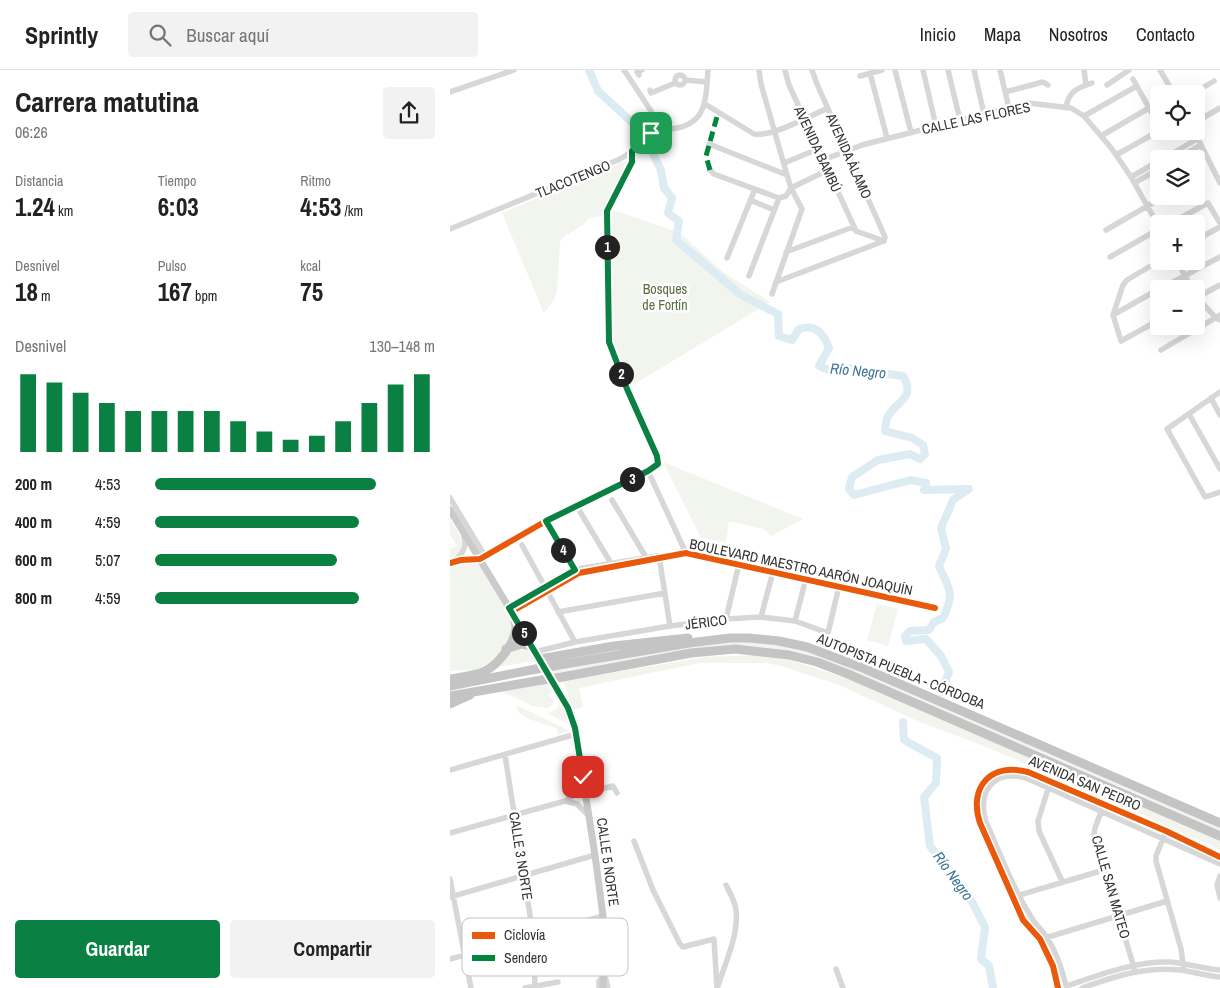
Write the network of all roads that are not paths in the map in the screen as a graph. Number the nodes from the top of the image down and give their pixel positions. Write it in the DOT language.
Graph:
graph roads {
  1 [pos="514,70"];
  2 [pos="624,70"];
  3 [pos="708,70"];
  4 [pos="759,70"];
  5 [pos="785,70"];
  6 [pos="812,70"];
  7 [pos="882,70"];
  8 [pos="895,70"];
  9 [pos="923,70"];
  10 [pos="948,70"];
  11 [pos="974,70"];
  12 [pos="1000,70"];
  13 [pos="1084,70"];
  14 [pos="1129,70"];
  15 [pos="1160,70"];
  16 [pos="676,72"];
  17 [pos="870,73"];
  18 [pos="860,76"];
  19 [pos="1133,79"];
  20 [pos="685,80"];
  21 [pos="1214,81"];
  22 [pos="707,82"];
  23 [pos="675,83"];
  24 [pos="1048,85"];
  25 [pos="1106,85"];
  26 [pos="1169,85"];
  27 [pos="1137,86"];
  28 [pos="1205,86"];
  29 [pos="650,90"];
  30 [pos="450,92"];
  31 [pos="1005,92"];
  32 [pos="705,104"];
  33 [pos="828,108"];
  34 [pos="1009,108"];
  35 [pos="1066,108"];
  36 [pos="1149,108"];
  37 [pos="1220,108"];
  38 [pos="984,114"];
  39 [pos="1084,116"];
  40 [pos="1205,117"];
  41 [pos="804,119"];
  42 [pos="960,120"];
  43 [pos="936,126"];
  44 [pos="659,131"];
  45 [pos="775,131"];
  46 [pos="911,132"];
  47 [pos="1101,136"];
  48 [pos="887,138"];
  49 [pos="1150,139"];
  50 [pos="1195,140"];
  51 [pos="1198,140"];
  52 [pos="709,144"];
  53 [pos="1201,145"];
  54 [pos="818,149"];
  55 [pos="1178,150"];
  56 [pos="1192,150"];
  57 [pos="632,151"];
  58 [pos="847,151"];
  59 [pos="1116,155"];
  60 [pos="824,160"];
  61 [pos="784,163"];
  62 [pos="1150,167"];
  63 [pos="710,170"];
  64 [pos="828,170"];
  65 [pos="1150,173"];
  66 [pos="787,175"];
  67 [pos="1132,180"];
  68 [pos="1220,183"];
  69 [pos="791,188"];
  70 [pos="755,189"];
  71 [pos="779,198"];
  72 [pos="750,200"];
  73 [pos="1148,206"];
  74 [pos="774,210"];
  75 [pos="1152,215"];
  76 [pos="1185,215"];
  77 [pos="1220,223"];
  78 [pos="853,227"];
  79 [pos="1220,227"];
  80 [pos="450,229"];
  81 [pos="1106,230"];
  82 [pos="1150,233"];
  83 [pos="1205,235"];
  84 [pos="884,241"];
  85 [pos="786,252"];
  86 [pos="1110,257"];
  87 [pos="1220,257"];
  88 [pos="727,258"];
  89 [pos="1150,266"];
  90 [pos="1182,270"];
  91 [pos="1185,275"];
  92 [pos="749,276"];
  93 [pos="1176,280"];
  94 [pos="1188,280"];
  95 [pos="776,282"];
  96 [pos="1220,285"];
  97 [pos="1205,293"];
  98 [pos="772,294"];
  99 [pos="1150,294"];
  100 [pos="1205,305"];
  101 [pos="1113,315"];
  102 [pos="1219,318"];
  103 [pos="1150,325"];
  104 [pos="1160,350"];
  105 [pos="1220,392"];
  106 [pos="1211,398"];
  107 [pos="1189,414"];
  108 [pos="1220,415"];
  109 [pos="1220,469"];
  110 [pos="648,471"];
  111 [pos="1220,492"];
  112 [pos="450,498"];
  113 [pos="612,500"];
  114 [pos="450,510"];
  115 [pos="579,510"];
  116 [pos="546,521"];
  117 [pos="461,527"];
  118 [pos="522,545"];
  119 [pos="686,553"];
  120 [pos="482,557"];
  121 [pos="660,557"];
  122 [pos="647,559"];
  123 [pos="451,563"];
  124 [pos="739,564"];
  125 [pos="612,565"];
  126 [pos="576,572"];
  127 [pos="773,572"];
  128 [pos="806,578"];
  129 [pos="839,586"];
  130 [pos="547,589"];
  131 [pos="665,593"];
  132 [pos="935,608"];
  133 [pos="511,611"];
  134 [pos="558,612"];
  135 [pos="761,617"];
  136 [pos="726,619"];
  137 [pos="795,621"];
  138 [pos="670,626"];
  139 [pos="730,638"];
  140 [pos="575,642"];
  141 [pos="506,649"];
  142 [pos="536,652"];
  143 [pos="450,679"];
  144 [pos="450,686"];
  145 [pos="479,691"];
  146 [pos="450,696"];
  147 [pos="450,704"];
  148 [pos="576,734"];
  149 [pos="505,755"];
  150 [pos="450,770"];
  151 [pos="583,777"];
  152 [pos="1051,782"];
  153 [pos="1048,788"];
  154 [pos="585,793"];
  155 [pos="617,793"];
  156 [pos="566,801"];
  157 [pos="1104,804"];
  158 [pos="1101,811"];
  159 [pos="514,815"];
  160 [pos="589,816"];
  161 [pos="1220,823"];
  162 [pos="450,833"];
  163 [pos="1165,834"];
  164 [pos="1220,836"];
  165 [pos="634,841"];
  166 [pos="595,855"];
  167 [pos="1220,857"];
  168 [pos="1220,864"];
  169 [pos="1104,870"];
  170 [pos="524,876"];
  171 [pos="1220,876"];
  172 [pos="450,879"];
  173 [pos="1062,881"];
  174 [pos="726,885"];
  175 [pos="1019,895"];
  176 [pos="451,896"];
  177 [pos="1012,898"];
  178 [pos="1220,898"];
  179 [pos="1167,901"];
  180 [pos="1118,915"];
  181 [pos="603,916"];
  182 [pos="530,918"];
  183 [pos="596,918"];
  184 [pos="1043,938"];
  185 [pos="462,946"];
  186 [pos="1184,967"];
  187 [pos="1134,968"];
  188 [pos="836,969"];
  189 [pos="1220,970"];
  190 [pos="602,977"];
  191 [pos="1220,977"];
  192 [pos="558,982"];
  193 [pos="535,987"];
  194 [pos="1065,987"];
  195 [pos="525,988"];
  196 [pos="599,988"];
  197 [pos="603,988"];
  198 [pos="608,988"];
  199 [pos="717,988"];
  200 [pos="843,988"];
  201 [pos="1058,988"];
  202 [pos="1082,988"];
  1 -- 30 [label="street"];
  2 -- 44 [label="street"];
  3 -- 22 [label="street"];
  4 -- 45 [label="street"];
  5 -- 41 [label="street, AVENIDA BAMBÚ"];
  6 -- 33 [label="street, AVENIDA ÁLAMO"];
  7 -- 17 [label="street"];
  8 -- 46 [label="street"];
  9 -- 43 [label="street"];
  10 -- 42 [label="street"];
  11 -- 38 [label="street"];
  12 -- 31 [label="street"];
  13 -- 35 [label="street"];
  14 -- 25 [label="street"];
  15 -- 26 [label="street"];
  16 -- 20 [label="street"];
  16 -- 23 [label="street"];
  17 -- 18 [label="street"];
  17 -- 48 [label="street"];
  19 -- 27 [label="street"];
  20 -- 22 [label="street"];
  20 -- 23 [label="street"];
  21 -- 28 [label="street"];
  22 -- 32 [label="street"];
  23 -- 29 [label="street"];
  24 -- 31 [label="street"];
  27 -- 36 [label="street"];
  27 -- 39 [label="street"];
  31 -- 34 [label="street"];
  32 -- 44 [label="street, TLACOTENGO"];
  32 -- 45 [label="street"];
  33 -- 41 [label="street"];
  33 -- 58 [label="street, AVENIDA ÁLAMO"];
  34 -- 35 [label="street, CALLE LAS FLORES"];
  34 -- 38 [label="street, CALLE LAS FLORES"];
  35 -- 39 [label="street, CALLE LAS FLORES"];
  36 -- 47 [label="street"];
  37 -- 40 [label="street"];
  38 -- 42 [label="street, CALLE LAS FLORES"];
  39 -- 47 [label="street, CALLE LAS FLORES"];
  41 -- 45 [label="street"];
  41 -- 54 [label="street, AVENIDA BAMBÚ"];
  42 -- 43 [label="street, CALLE LAS FLORES"];
  43 -- 46 [label="street, CALLE LAS FLORES"];
  44 -- 57 [label="street, TLACOTENGO"];
  45 -- 61 [label="street"];
  46 -- 48 [label="street, CALLE LAS FLORES"];
  47 -- 59 [label="street, CALLE LAS FLORES"];
  48 -- 58 [label="street, CALLE LAS FLORES"];
  49 -- 59 [label="street"];
  50 -- 55 [label="street"];
  51 -- 53 [label="street"];
  52 -- 66 [label="street"];
  53 -- 56 [label="street"];
  53 -- 68 [label="street"];
  54 -- 60 [label="street, AVENIDA BAMBÚ"];
  54 -- 61 [label="street"];
  57 -- 80 [label="street, TLACOTENGO"];
  57 -- 110 [label="street"];
  58 -- 60 [label="street, CALLE LAS FLORES"];
  58 -- 84 [label="street, AVENIDA ÁLAMO"];
  59 -- 67 [label="street, CALLE LAS FLORES"];
  60 -- 64 [label="street, AVENIDA BAMBÚ"];
  61 -- 66 [label="street"];
  62 -- 67 [label="street"];
  63 -- 70 [label="street"];
  64 -- 69 [label="street"];
  64 -- 78 [label="street, AVENIDA BAMBÚ"];
  65 -- 67 [label="street"];
  66 -- 69 [label="street"];
  67 -- 73 [label="street, CALLE LAS FLORES"];
  69 -- 71 [label="street"];
  69 -- 85 [label="street"];
  70 -- 71 [label="street"];
  70 -- 72 [label="street"];
  71 -- 74 [label="street"];
  72 -- 74 [label="street"];
  72 -- 88 [label="street"];
  73 -- 75 [label="street, CALLE LAS FLORES"];
  73 -- 81 [label="street"];
  74 -- 92 [label="street"];
  76 -- 77 [label="street"];
  78 -- 84 [label="street"];
  78 -- 85 [label="street"];
  79 -- 83 [label="street"];
  82 -- 86 [label="street"];
  84 -- 95 [label="street"];
  85 -- 95 [label="street"];
  87 -- 91 [label="street"];
  89 -- 101 [label="street"];
  90 -- 91 [label="street"];
  91 -- 93 [label="street"];
  91 -- 94 [label="street"];
  95 -- 98 [label="street"];
  96 -- 97 [label="street"];
  99 -- 101 [label="street"];
  100 -- 102 [label="street"];
  101 -- 103 [label="street"];
  102 -- 104 [label="street"];
  105 -- 106 [label="street"];
  106 -- 107 [label="street"];
  106 -- 108 [label="street"];
  107 -- 109 [label="street"];
  107 -- 111 [label="street"];
  110 -- 116 [label="street"];
  110 -- 119 [label="street"];
  112 -- 120 [label="street"];
  113 -- 122 [label="street"];
  114 -- 117 [label="main road, CALLE 5 NORTE"];
  115 -- 125 [label="street"];
  116 -- 120 [label="street"];
  116 -- 126 [label="street"];
  117 -- 120 [label="main road, CALLE 5 NORTE"];
  117 -- 123 [label="street"];
  118 -- 130 [label="street"];
  119 -- 121 [label="street, BOULEVARD MAESTRO AARÓN JOAQUÍN"];
  119 -- 124 [label="street, BOULEVARD MAESTRO AARÓN JOAQUÍN"];
  120 -- 123 [label="street"];
  120 -- 133 [label="main road, CALLE 5 NORTE"];
  121 -- 122 [label="street, BOULEVARD MAESTRO AARÓN JOAQUÍN"];
  121 -- 131 [label="street"];
  122 -- 125 [label="street, BOULEVARD MAESTRO AARÓN JOAQUÍN"];
  124 -- 127 [label="street, BOULEVARD MAESTRO AARÓN JOAQUÍN"];
  124 -- 136 [label="street"];
  125 -- 126 [label="street, BOULEVARD MAESTRO AARÓN JOAQUÍN"];
  126 -- 130 [label="street, BOULEVARD MAESTRO AARÓN JOAQUÍN"];
  127 -- 128 [label="street, BOULEVARD MAESTRO AARÓN JOAQUÍN"];
  127 -- 135 [label="street"];
  128 -- 129 [label="street, BOULEVARD MAESTRO AARÓN JOAQUÍN"];
  128 -- 137 [label="street"];
  129 -- 132 [label="street, BOULEVARD MAESTRO AARÓN JOAQUÍN"];
  129 -- 137 [label="street, JÉRICO"];
  130 -- 133 [label="street, BOULEVARD MAESTRO AARÓN JOAQUÍN"];
  130 -- 134 [label="street"];
  131 -- 134 [label="street"];
  131 -- 138 [label="street"];
  133 -- 141 [label="highway"];
  133 -- 142 [label="main road, CALLE 5 NORTE"];
  134 -- 140 [label="street"];
  135 -- 136 [label="street, JÉRICO"];
  135 -- 137 [label="street, JÉRICO"];
  136 -- 138 [label="street, JÉRICO"];
  138 -- 140 [label="street, JÉRICO"];
  139 -- 142 [label="highway"];
  139 -- 144 [label="highway, AUTOPISTA PUEBLA - CÓRDOBA, bridge"];
  139 -- 161 [label="highway, AUTOPISTA PUEBLA - CÓRDOBA"];
  140 -- 142 [label="street, JÉRICO"];
  141 -- 142 [label="highway"];
  141 -- 143 [label="highway"];
  142 -- 148 [label="main road, CALLE 5 NORTE"];
  145 -- 146 [label="highway"];
  145 -- 147 [label="highway"];
  145 -- 164 [label="highway, AUTOPISTA PUEBLA - CÓRDOBA, bridge"];
  148 -- 149 [label="street"];
  148 -- 151 [label="main road, CALLE 5 NORTE"];
  149 -- 150 [label="street"];
  149 -- 159 [label="street, CALLE 3 NORTE"];
  151 -- 154 [label="main road, CALLE 5 NORTE"];
  151 -- 156 [label="street"];
  152 -- 153 [label="street"];
  152 -- 157 [label="street, AVENIDA SAN PEDRO"];
  152 -- 177 [label="street, AVENIDA SAN PEDRO"];
  153 -- 158 [label="street, AVENIDA SAN PEDRO"];
  153 -- 173 [label="street"];
  153 -- 175 [label="street, AVENIDA SAN PEDRO"];
  154 -- 155 [label="street"];
  154 -- 160 [label="main road, CALLE 5 NORTE"];
  156 -- 159 [label="street"];
  156 -- 160 [label="street"];
  157 -- 158 [label="street, CALLE SAN MATEO"];
  157 -- 163 [label="street, AVENIDA SAN PEDRO"];
  158 -- 163 [label="street, AVENIDA SAN PEDRO"];
  158 -- 169 [label="street, CALLE SAN MATEO"];
  159 -- 162 [label="street"];
  159 -- 170 [label="street, CALLE 3 NORTE"];
  160 -- 166 [label="main road, CALLE 5 NORTE"];
  163 -- 167 [label="street, AVENIDA SAN PEDRO"];
  163 -- 168 [label="street, AVENIDA SAN PEDRO"];
  163 -- 179 [label="street"];
  165 -- 199 [label="street"];
  166 -- 170 [label="street"];
  166 -- 181 [label="main road, CALLE 5 NORTE"];
  169 -- 173 [label="street"];
  169 -- 180 [label="street, CALLE SAN MATEO"];
  170 -- 176 [label="street"];
  170 -- 182 [label="street, CALLE 3 NORTE"];
  171 -- 178 [label="street"];
  172 -- 176 [label="street"];
  173 -- 175 [label="street"];
  174 -- 199 [label="street"];
  175 -- 177 [label="street"];
  175 -- 184 [label="street, AVENIDA SAN PEDRO"];
  176 -- 185 [label="street"];
  177 -- 184 [label="street, AVENIDA SAN PEDRO"];
  179 -- 180 [label="street"];
  179 -- 186 [label="street"];
  180 -- 184 [label="street"];
  180 -- 187 [label="street, CALLE SAN MATEO"];
  181 -- 183 [label="street"];
  184 -- 194 [label="street, AVENIDA SAN PEDRO"];
  184 -- 201 [label="street, AVENIDA SAN PEDRO"];
  186 -- 187 [label="street, AVENIDA SAN PEDRO"];
  186 -- 189 [label="street, AVENIDA SAN PEDRO"];
  186 -- 191 [label="street, AVENIDA SAN PEDRO"];
  187 -- 194 [label="street, AVENIDA SAN PEDRO"];
  187 -- 202 [label="street, AVENIDA SAN PEDRO"];
  188 -- 200 [label="street"];
  190 -- 196 [label="street"];
  190 -- 197 [label="main road, CALLE 5 NORTE"];
  190 -- 198 [label="street"];
  192 -- 193 [label="street"];
  193 -- 195 [label="street"];
}
